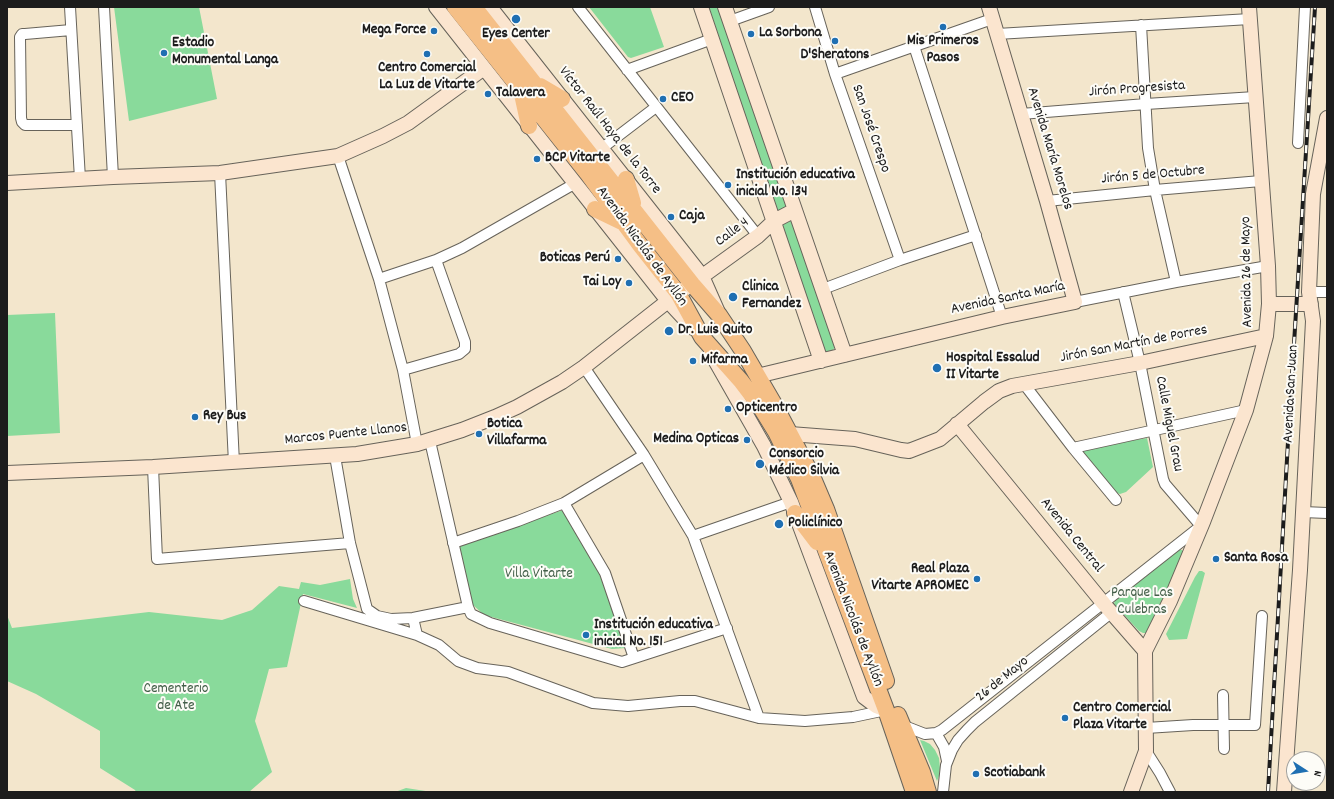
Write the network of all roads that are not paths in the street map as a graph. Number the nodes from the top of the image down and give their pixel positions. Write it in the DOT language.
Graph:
graph roads {
  1 [pos="70,7"];
  2 [pos="104,7"];
  3 [pos="436,7"];
  4 [pos="455,7"];
  5 [pos="474,7"];
  6 [pos="490,7"];
  7 [pos="578,7"];
  8 [pos="701,7"];
  9 [pos="726,7"];
  10 [pos="769,7"];
  11 [pos="815,7"];
  12 [pos="1304,7"];
  13 [pos="990,13"];
  14 [pos="1250,13"];
  15 [pos="730,21"];
  16 [pos="1141,25"];
  17 [pos="71,30"];
  18 [pos="997,34"];
  19 [pos="712,39"];
  20 [pos="914,46"];
  21 [pos="484,68"];
  22 [pos="627,70"];
  23 [pos="835,74"];
  24 [pos="526,86"];
  25 [pos="1249,97"];
  26 [pos="562,99"];
  27 [pos="1146,104"];
  28 [pos="656,107"];
  29 [pos="1027,113"];
  30 [pos="1327,118"];
  31 [pos="77,125"];
  32 [pos="529,126"];
  33 [pos="1326,133"];
  34 [pos="1298,143"];
  35 [pos="601,148"];
  36 [pos="338,156"];
  37 [pos="220,173"];
  38 [pos="113,177"];
  39 [pos="80,179"];
  40 [pos="626,179"];
  41 [pos="1262,181"];
  42 [pos="7,183"];
  43 [pos="574,184"];
  44 [pos="1155,190"];
  45 [pos="1047,201"];
  46 [pos="595,209"];
  47 [pos="795,210"];
  48 [pos="630,218"];
  49 [pos="774,221"];
  50 [pos="976,235"];
  51 [pos="758,236"];
  52 [pos="436,260"];
  53 [pos="900,260"];
  54 [pos="1268,266"];
  55 [pos="379,279"];
  56 [pos="697,280"];
  57 [pos="1176,282"];
  58 [pos="823,288"];
  59 [pos="1123,292"];
  60 [pos="1327,292"];
  61 [pos="673,297"];
  62 [pos="1310,298"];
  63 [pos="1075,302"];
  64 [pos="1268,304"];
  65 [pos="1002,317"];
  66 [pos="1266,336"];
  67 [pos="702,337"];
  68 [pos="845,355"];
  69 [pos="821,361"];
  70 [pos="1140,363"];
  71 [pos="584,367"];
  72 [pos="403,370"];
  73 [pos="757,376"];
  74 [pos="1024,384"];
  75 [pos="1246,410"];
  76 [pos="957,424"];
  77 [pos="1154,430"];
  78 [pos="790,434"];
  79 [pos="424,442"];
  80 [pos="1073,448"];
  81 [pos="644,455"];
  82 [pos="335,456"];
  83 [pos="234,463"];
  84 [pos="153,467"];
  85 [pos="7,474"];
  86 [pos="1116,500"];
  87 [pos="564,503"];
  88 [pos="793,507"];
  89 [pos="1303,512"];
  90 [pos="1327,513"];
  91 [pos="1201,526"];
  92 [pos="693,536"];
  93 [pos="350,543"];
  94 [pos="453,543"];
  95 [pos="828,557"];
  96 [pos="304,601"];
  97 [pos="468,607"];
  98 [pos="1108,608"];
  99 [pos="1262,616"];
  100 [pos="413,618"];
  101 [pos="727,628"];
  102 [pos="417,635"];
  103 [pos="1145,651"];
  104 [pos="634,658"];
  105 [pos="1223,695"];
  106 [pos="886,710"];
  107 [pos="760,718"];
  108 [pos="902,725"];
  109 [pos="1223,725"];
  110 [pos="1146,728"];
  111 [pos="936,734"];
  112 [pos="1224,749"];
  113 [pos="1146,760"];
  114 [pos="947,763"];
  115 [pos="922,772"];
  116 [pos="914,792"];
  117 [pos="928,792"];
  118 [pos="935,792"];
  119 [pos="943,792"];
  120 [pos="1131,792"];
  121 [pos="1170,792"];
  122 [pos="1284,792"];
  1 -- 17 [label="street"];
  2 -- 38 [label="street"];
  3 -- 21 [label="street"];
  4 -- 24 [label="main road, Avenida Nicolás de Ayllón"];
  5 -- 24 [label="main road, Avenida Nicolás de Ayllón"];
  6 -- 26 [label="street, Víctor Raúl Haya de la Torre"];
  7 -- 22 [label="street"];
  8 -- 19 [label="street"];
  9 -- 15 [label="street"];
  10 -- 15 [label="street"];
  11 -- 23 [label="street, San José Crespo"];
  12 -- 34 [label="street"];
  13 -- 18 [label="street, Avenida María Morelos"];
  13 -- 20 [label="street"];
  14 -- 16 [label="street"];
  14 -- 25 [label="street, Avenida 26 de Mayo"];
  15 -- 47 [label="street"];
  16 -- 18 [label="street"];
  16 -- 27 [label="street"];
  17 -- 31 [label="street"];
  17 -- 31 [label="street"];
  18 -- 29 [label="street, Avenida María Morelos"];
  19 -- 22 [label="street"];
  19 -- 49 [label="street"];
  20 -- 23 [label="street"];
  20 -- 50 [label="street"];
  21 -- 32 [label="street"];
  21 -- 36 [label="street"];
  22 -- 28 [label="street"];
  23 -- 53 [label="street, San José Crespo"];
  24 -- 26 [label="main road"];
  24 -- 32 [label="main road"];
  24 -- 48 [label="main road, Avenida Nicolás de Ayllón"];
  25 -- 27 [label="street, Jirón Progresista"];
  25 -- 41 [label="street, Avenida 26 de Mayo"];
  26 -- 35 [label="street, Víctor Raúl Haya de la Torre"];
  27 -- 29 [label="street, Jirón Progresista"];
  27 -- 44 [label="street"];
  28 -- 35 [label="street"];
  28 -- 51 [label="street"];
  29 -- 45 [label="street, Avenida María Morelos"];
  30 -- 33 [label="street, Avenida San Juan"];
  31 -- 39 [label="street"];
  32 -- 43 [label="street"];
  33 -- 62 [label="street, Avenida San Juan"];
  35 -- 40 [label="street, Víctor Raúl Haya de la Torre"];
  36 -- 37 [label="street"];
  36 -- 55 [label="street"];
  37 -- 38 [label="street"];
  37 -- 83 [label="street"];
  38 -- 39 [label="street"];
  39 -- 42 [label="street"];
  40 -- 48 [label="main road"];
  40 -- 56 [label="street, Víctor Raúl Haya de la Torre"];
  41 -- 44 [label="street, Jirón 5 de Octubre"];
  41 -- 54 [label="street, Avenida 26 de Mayo"];
  43 -- 46 [label="street"];
  43 -- 52 [label="street"];
  44 -- 45 [label="street, Jirón 5 de Octubre"];
  44 -- 57 [label="street"];
  45 -- 63 [label="street, Avenida María Morelos"];
  46 -- 48 [label="main road"];
  46 -- 61 [label="street"];
  47 -- 49 [label="street, Calle 4"];
  47 -- 58 [label="street"];
  48 -- 56 [label="main road, Avenida Nicolás de Ayllón"];
  48 -- 61 [label="main road, Avenida Nicolás de Ayllón"];
  49 -- 51 [label="street, Calle 4"];
  49 -- 69 [label="street"];
  50 -- 53 [label="street"];
  50 -- 65 [label="street"];
  51 -- 56 [label="street, Calle 4"];
  52 -- 55 [label="street"];
  52 -- 72 [label="street"];
  53 -- 58 [label="street"];
  54 -- 57 [label="street, Avenida Santa María"];
  54 -- 64 [label="street, Avenida 26 de Mayo"];
  55 -- 72 [label="street"];
  56 -- 61 [label="street, Marcos Puente Llanos"];
  56 -- 73 [label="main road, Avenida Nicolás de Ayllón"];
  57 -- 59 [label="street, Avenida Santa María"];
  58 -- 68 [label="street"];
  59 -- 63 [label="street, Avenida Santa María"];
  59 -- 70 [label="street, Calle Miguel Grau"];
  60 -- 62 [label="street"];
  61 -- 67 [label="main road, Avenida Nicolás de Ayllón"];
  61 -- 71 [label="street, Marcos Puente Llanos"];
  62 -- 64 [label="street"];
  62 -- 89 [label="street, Avenida San Juan"];
  63 -- 65 [label="street, Avenida Santa María"];
  64 -- 66 [label="street, Avenida 26 de Mayo"];
  65 -- 68 [label="street, Avenida Santa María"];
  66 -- 70 [label="street, Jirón San Martín de Porres"];
  66 -- 75 [label="street, Avenida 26 de Mayo"];
  67 -- 88 [label="street"];
  67 -- 95 [label="main road, Avenida Nicolás de Ayllón"];
  68 -- 69 [label="street, Avenida Santa María"];
  69 -- 73 [label="street, Avenida Santa María"];
  70 -- 74 [label="street, Jirón San Martín de Porres"];
  70 -- 77 [label="street, Calle Miguel Grau"];
  71 -- 79 [label="street, Marcos Puente Llanos"];
  71 -- 81 [label="street"];
  72 -- 79 [label="street"];
  73 -- 78 [label="main road, Avenida Nicolás de Ayllón"];
  74 -- 76 [label="street, Jirón San Martín de Porres"];
  74 -- 80 [label="street"];
  75 -- 77 [label="street"];
  75 -- 91 [label="street, Avenida 26 de Mayo"];
  76 -- 78 [label="street, Jirón San Martín de Porres"];
  76 -- 98 [label="street, Avenida Central"];
  77 -- 80 [label="street"];
  77 -- 91 [label="street, Calle Miguel Grau"];
  78 -- 108 [label="main road, Avenida Nicolás de Ayllón"];
  79 -- 82 [label="street, Marcos Puente Llanos"];
  79 -- 94 [label="street"];
  80 -- 86 [label="street"];
  81 -- 87 [label="street"];
  81 -- 92 [label="street"];
  82 -- 83 [label="street, Marcos Puente Llanos"];
  82 -- 93 [label="street"];
  83 -- 84 [label="street, Marcos Puente Llanos"];
  84 -- 85 [label="street, Marcos Puente Llanos"];
  84 -- 93 [label="street"];
  87 -- 94 [label="street"];
  87 -- 104 [label="street"];
  88 -- 92 [label="street"];
  88 -- 95 [label="main road"];
  88 -- 106 [label="street"];
  89 -- 90 [label="street"];
  89 -- 122 [label="street, Avenida San Juan"];
  91 -- 98 [label="street, Avenida 26 de Mayo"];
  91 -- 103 [label="street, Avenida 26 de Mayo"];
  92 -- 101 [label="street"];
  93 -- 100 [label="street"];
  94 -- 97 [label="street"];
  95 -- 106 [label="main road, Avenida Nicolás de Ayllón"];
  96 -- 102 [label="street"];
  97 -- 100 [label="street"];
  97 -- 104 [label="street"];
  98 -- 103 [label="street, Avenida Central"];
  98 -- 111 [label="street, 26 de Mayo"];
  98 -- 114 [label="street, 26 de Mayo"];
  99 -- 109 [label="street"];
  100 -- 102 [label="street"];
  101 -- 104 [label="street"];
  101 -- 107 [label="street"];
  102 -- 107 [label="street"];
  103 -- 110 [label="street"];
  105 -- 109 [label="street"];
  106 -- 107 [label="street"];
  106 -- 116 [label="main road, Avenida Nicolás de Ayllón"];
  108 -- 111 [label="street"];
  108 -- 115 [label="main road, Avenida Nicolás de Ayllón"];
  109 -- 110 [label="street"];
  109 -- 112 [label="street"];
  110 -- 113 [label="street"];
  111 -- 114 [label="street"];
  113 -- 120 [label="street"];
  113 -- 121 [label="street"];
  114 -- 119 [label="street, 26 de Mayo"];
  115 -- 117 [label="main road, Avenida Nicolás de Ayllón"];
  115 -- 118 [label="street"];
}
